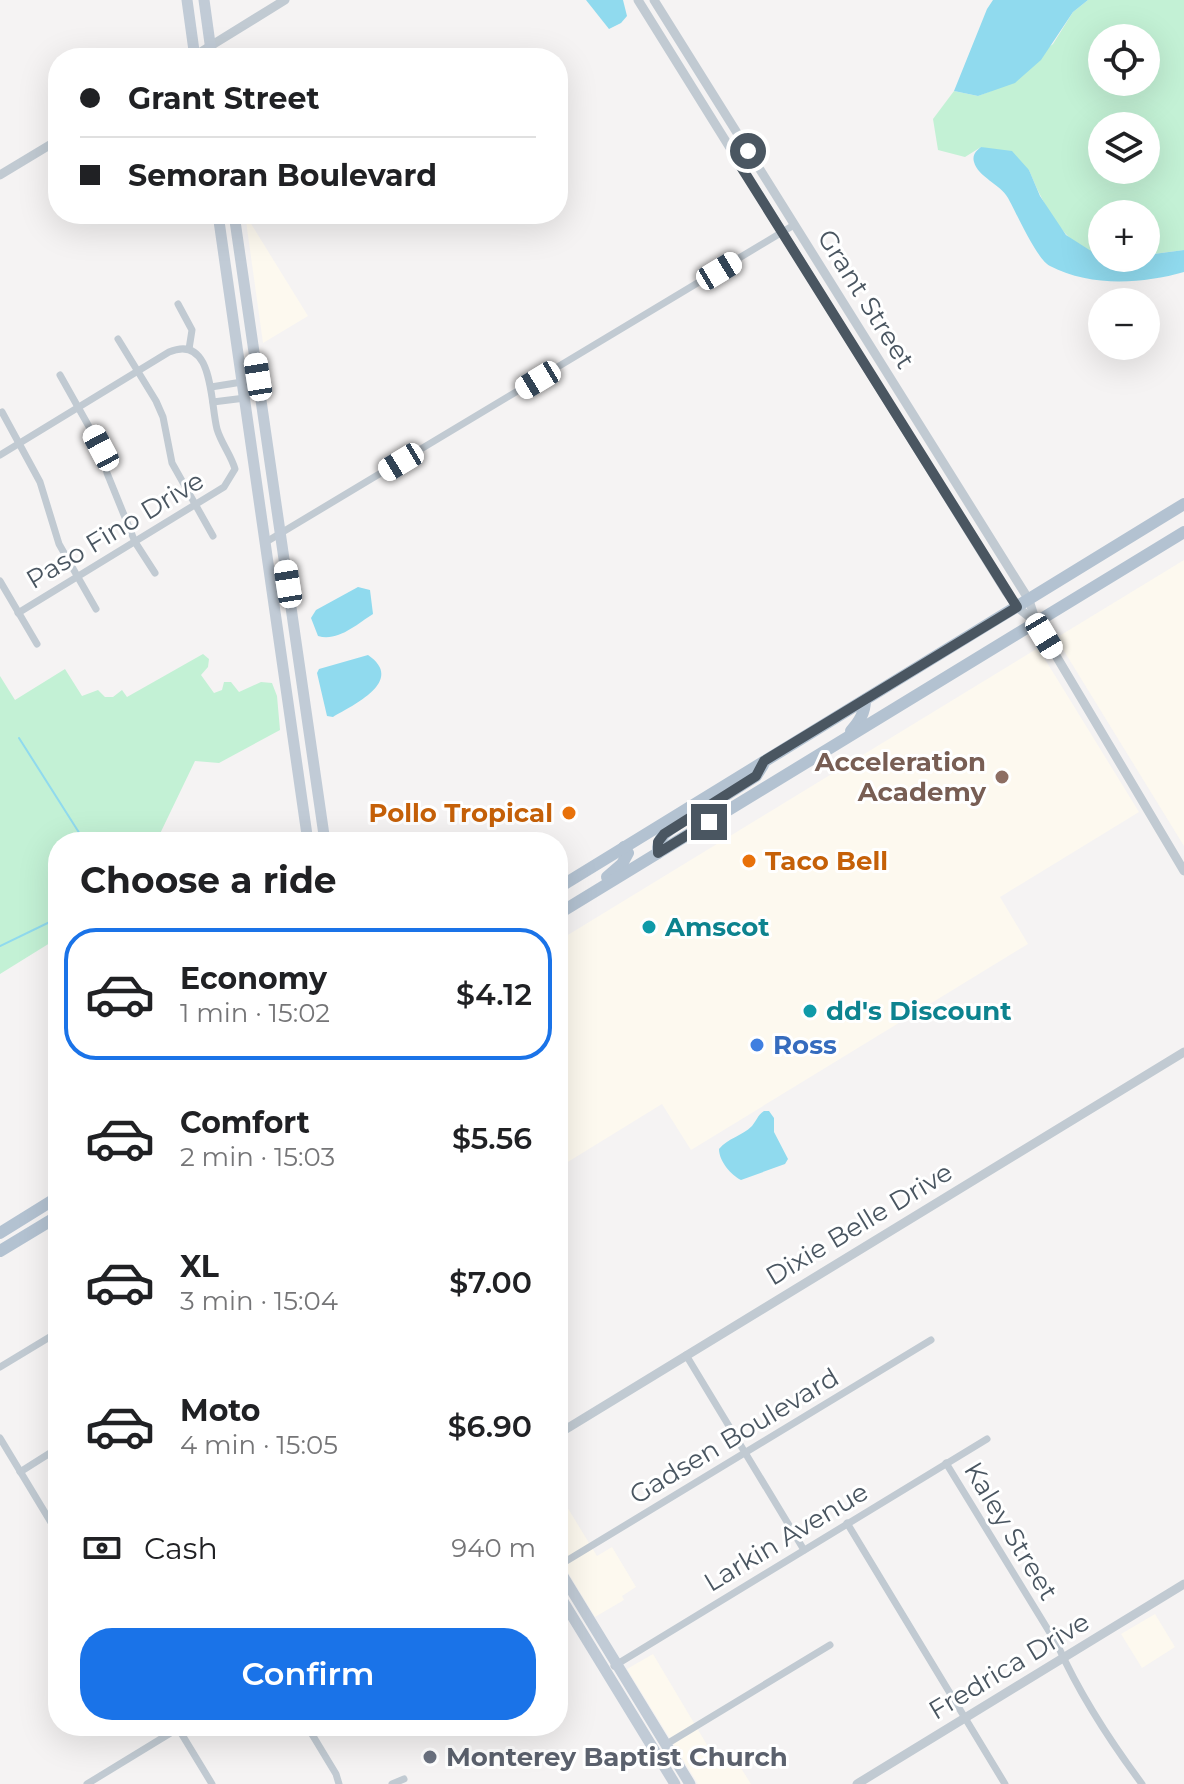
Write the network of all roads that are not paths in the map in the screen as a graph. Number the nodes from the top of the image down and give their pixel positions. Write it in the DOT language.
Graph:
graph roads {
  1 [pos="187,0"];
  2 [pos="204,0"];
  3 [pos="285,0"];
  4 [pos="638,0"];
  5 [pos="654,0"];
  6 [pos="193,48"];
  7 [pos="210,48"];
  8 [pos="217,48"];
  9 [pos="742,141"];
  10 [pos="48,146"];
  11 [pos="748,151"];
  12 [pos="733,154"];
  13 [pos="0,175"];
  14 [pos="220,224"];
  15 [pos="223,224"];
  16 [pos="235,224"];
  17 [pos="794,225"];
  18 [pos="782,232"];
  19 [pos="226,267"];
  20 [pos="244,288"];
  21 [pos="178,304"];
  22 [pos="843,304"];
  23 [pos="832,311"];
  24 [pos="853,320"];
  25 [pos="842,327"];
  26 [pos="118,339"];
  27 [pos="189,349"];
  28 [pos="137,372"];
  29 [pos="60,375"];
  30 [pos="258,377"];
  31 [pos="242,382"];
  32 [pos="211,387"];
  33 [pos="245,398"];
  34 [pos="213,402"];
  35 [pos="79,407"];
  36 [pos="908,407"];
  37 [pos="2,412"];
  38 [pos="896,415"];
  39 [pos="20,443"];
  40 [pos="0,455"];
  41 [pos="270,466"];
  42 [pos="955,484"];
  43 [pos="943,491"];
  44 [pos="1184,504"];
  45 [pos="194,505"];
  46 [pos="1184,532"];
  47 [pos="280,534"];
  48 [pos="213,536"];
  49 [pos="135,542"];
  50 [pos="266,542"];
  51 [pos="155,573"];
  52 [pos="76,577"];
  53 [pos="0,581"];
  54 [pos="1029,600"];
  55 [pos="1017,607"];
  56 [pos="96,609"];
  57 [pos="18,613"];
  58 [pos="1036,622"];
  59 [pos="37,644"];
  60 [pos="283,664"];
  61 [pos="865,700"];
  62 [pos="843,740"];
  63 [pos="312,750"];
  64 [pos="296,757"];
  65 [pos="764,761"];
  66 [pos="307,832"];
  67 [pos="321,832"];
  68 [pos="322,832"];
  69 [pos="624,847"];
  70 [pos="658,853"];
  71 [pos="1184,871"];
  72 [pos="568,882"];
  73 [pos="595,892"];
  74 [pos="568,908"];
  75 [pos="1184,1052"];
  76 [pos="48,1203"];
  77 [pos="48,1222"];
  78 [pos="0,1233"];
  79 [pos="0,1251"];
  80 [pos="48,1338"];
  81 [pos="931,1340"];
  82 [pos="686,1355"];
  83 [pos="0,1367"];
  84 [pos="568,1428"];
  85 [pos="0,1438"];
  86 [pos="987,1439"];
  87 [pos="746,1453"];
  88 [pos="48,1454"];
  89 [pos="946,1463"];
  90 [pos="20,1472"];
  91 [pos="48,1518"];
  92 [pos="847,1523"];
  93 [pos="804,1550"];
  94 [pos="568,1561"];
  95 [pos="568,1583"];
  96 [pos="1184,1584"];
  97 [pos="568,1609"];
  98 [pos="830,1645"];
  99 [pos="1063,1658"];
  100 [pos="617,1664"];
  101 [pos="607,1673"];
  102 [pos="965,1718"];
  103 [pos="164,1736"];
  104 [pos="184,1736"];
  105 [pos="313,1736"];
  106 [pos="666,1744"];
  107 [pos="657,1755"];
  108 [pos="404,1779"];
  109 [pos="87,1784"];
  110 [pos="212,1784"];
  111 [pos="339,1784"];
  112 [pos="392,1784"];
  113 [pos="675,1784"];
  114 [pos="690,1784"];
  115 [pos="857,1784"];
  116 [pos="1005,1784"];
  117 [pos="1142,1784"];
  1 -- 6 [label="main road"];
  2 -- 7 [label="main road"];
  3 -- 8 [label="street"];
  4 -- 12 [label="street, Grant Street"];
  5 -- 9 [label="street, Grant Street"];
  9 -- 11 [label="street, Grant Street"];
  9 -- 12 [label="street"];
  10 -- 13 [label="street"];
  11 -- 12 [label="street"];
  11 -- 17 [label="street, Grant Street"];
  12 -- 18 [label="street, Grant Street"];
  14 -- 19 [label="main road"];
  15 -- 20 [label="main road"];
  16 -- 20 [label="main road"];
  17 -- 18 [label="street"];
  17 -- 22 [label="street, Grant Street"];
  18 -- 23 [label="street, Grant Street"];
  18 -- 47 [label="street"];
  19 -- 30 [label="main road"];
  19 -- 31 [label="main road"];
  20 -- 30 [label="main road"];
  21 -- 27 [label="street"];
  22 -- 23 [label="street"];
  22 -- 24 [label="street, Grant Street"];
  23 -- 25 [label="street, Grant Street"];
  24 -- 25 [label="street"];
  24 -- 36 [label="street, Grant Street"];
  25 -- 38 [label="street, Grant Street"];
  26 -- 28 [label="street"];
  27 -- 28 [label="street"];
  27 -- 32 [label="street, Paso Fino Drive"];
  28 -- 35 [label="street"];
  28 -- 45 [label="street"];
  29 -- 35 [label="street"];
  30 -- 41 [label="main road"];
  31 -- 32 [label="street"];
  31 -- 33 [label="main road"];
  31 -- 41 [label="main road"];
  32 -- 34 [label="street, Paso Fino Drive"];
  33 -- 34 [label="street"];
  33 -- 50 [label="main road"];
  34 -- 45 [label="street, Paso Fino Drive"];
  35 -- 39 [label="street"];
  35 -- 49 [label="street"];
  36 -- 38 [label="street"];
  36 -- 42 [label="street, Grant Street"];
  37 -- 39 [label="street"];
  38 -- 43 [label="street, Grant Street"];
  39 -- 40 [label="street"];
  39 -- 52 [label="street"];
  41 -- 47 [label="main road"];
  42 -- 43 [label="street"];
  42 -- 54 [label="street, Grant Street"];
  43 -- 55 [label="street, Grant Street"];
  44 -- 54 [label="main road"];
  45 -- 48 [label="street"];
  45 -- 49 [label="street, Paso Fino Drive"];
  46 -- 58 [label="main road"];
  47 -- 50 [label="street"];
  47 -- 63 [label="main road"];
  49 -- 51 [label="street"];
  49 -- 52 [label="street, Paso Fino Drive"];
  50 -- 60 [label="main road"];
  52 -- 56 [label="street"];
  52 -- 57 [label="street, Paso Fino Drive"];
  53 -- 57 [label="street"];
  54 -- 55 [label="main road"];
  54 -- 58 [label="street, Grant Street"];
  55 -- 58 [label="street, Grant Street"];
  55 -- 61 [label="main road"];
  57 -- 59 [label="street"];
  58 -- 62 [label="main road"];
  58 -- 71 [label="street, Grant Street"];
  60 -- 63 [label="main road"];
  60 -- 64 [label="main road"];
  61 -- 62 [label="main road"];
  61 -- 65 [label="main road"];
  62 -- 70 [label="main road"];
  63 -- 68 [label="main road"];
  64 -- 66 [label="main road"];
  64 -- 67 [label="main road"];
  65 -- 69 [label="main road"];
  65 -- 70 [label="main road"];
  69 -- 72 [label="main road"];
  69 -- 73 [label="main road"];
  70 -- 73 [label="main road"];
  73 -- 74 [label="main road"];
  75 -- 82 [label="street, Dixie Belle Drive"];
  76 -- 78 [label="main road"];
  77 -- 79 [label="main road"];
  80 -- 83 [label="street"];
  81 -- 87 [label="street, Gadsen Boulevard"];
  82 -- 84 [label="street, Dixie Belle Drive"];
  82 -- 87 [label="street"];
  85 -- 90 [label="street"];
  86 -- 89 [label="street, Larkin Avenue"];
  87 -- 93 [label="street"];
  87 -- 94 [label="street, Gadsen Boulevard"];
  88 -- 90 [label="street"];
  89 -- 92 [label="street, Larkin Avenue"];
  89 -- 99 [label="street, Kaley Street"];
  90 -- 91 [label="street"];
  92 -- 93 [label="street, Larkin Avenue"];
  92 -- 102 [label="street"];
  93 -- 100 [label="street, Larkin Avenue"];
  95 -- 100 [label="main road"];
  96 -- 99 [label="street, Fredrica Drive"];
  97 -- 101 [label="main road"];
  98 -- 106 [label="street"];
  99 -- 102 [label="street, Fredrica Drive"];
  99 -- 117 [label="street, Kaley Street"];
  100 -- 101 [label="street, Larkin Avenue"];
  100 -- 106 [label="main road"];
  101 -- 107 [label="main road"];
  102 -- 115 [label="street, Fredrica Drive"];
  102 -- 116 [label="street"];
  103 -- 109 [label="street"];
  104 -- 110 [label="street"];
  105 -- 111 [label="street"];
  106 -- 107 [label="street"];
  106 -- 114 [label="main road"];
  107 -- 113 [label="main road"];
  108 -- 112 [label="street"];
}
